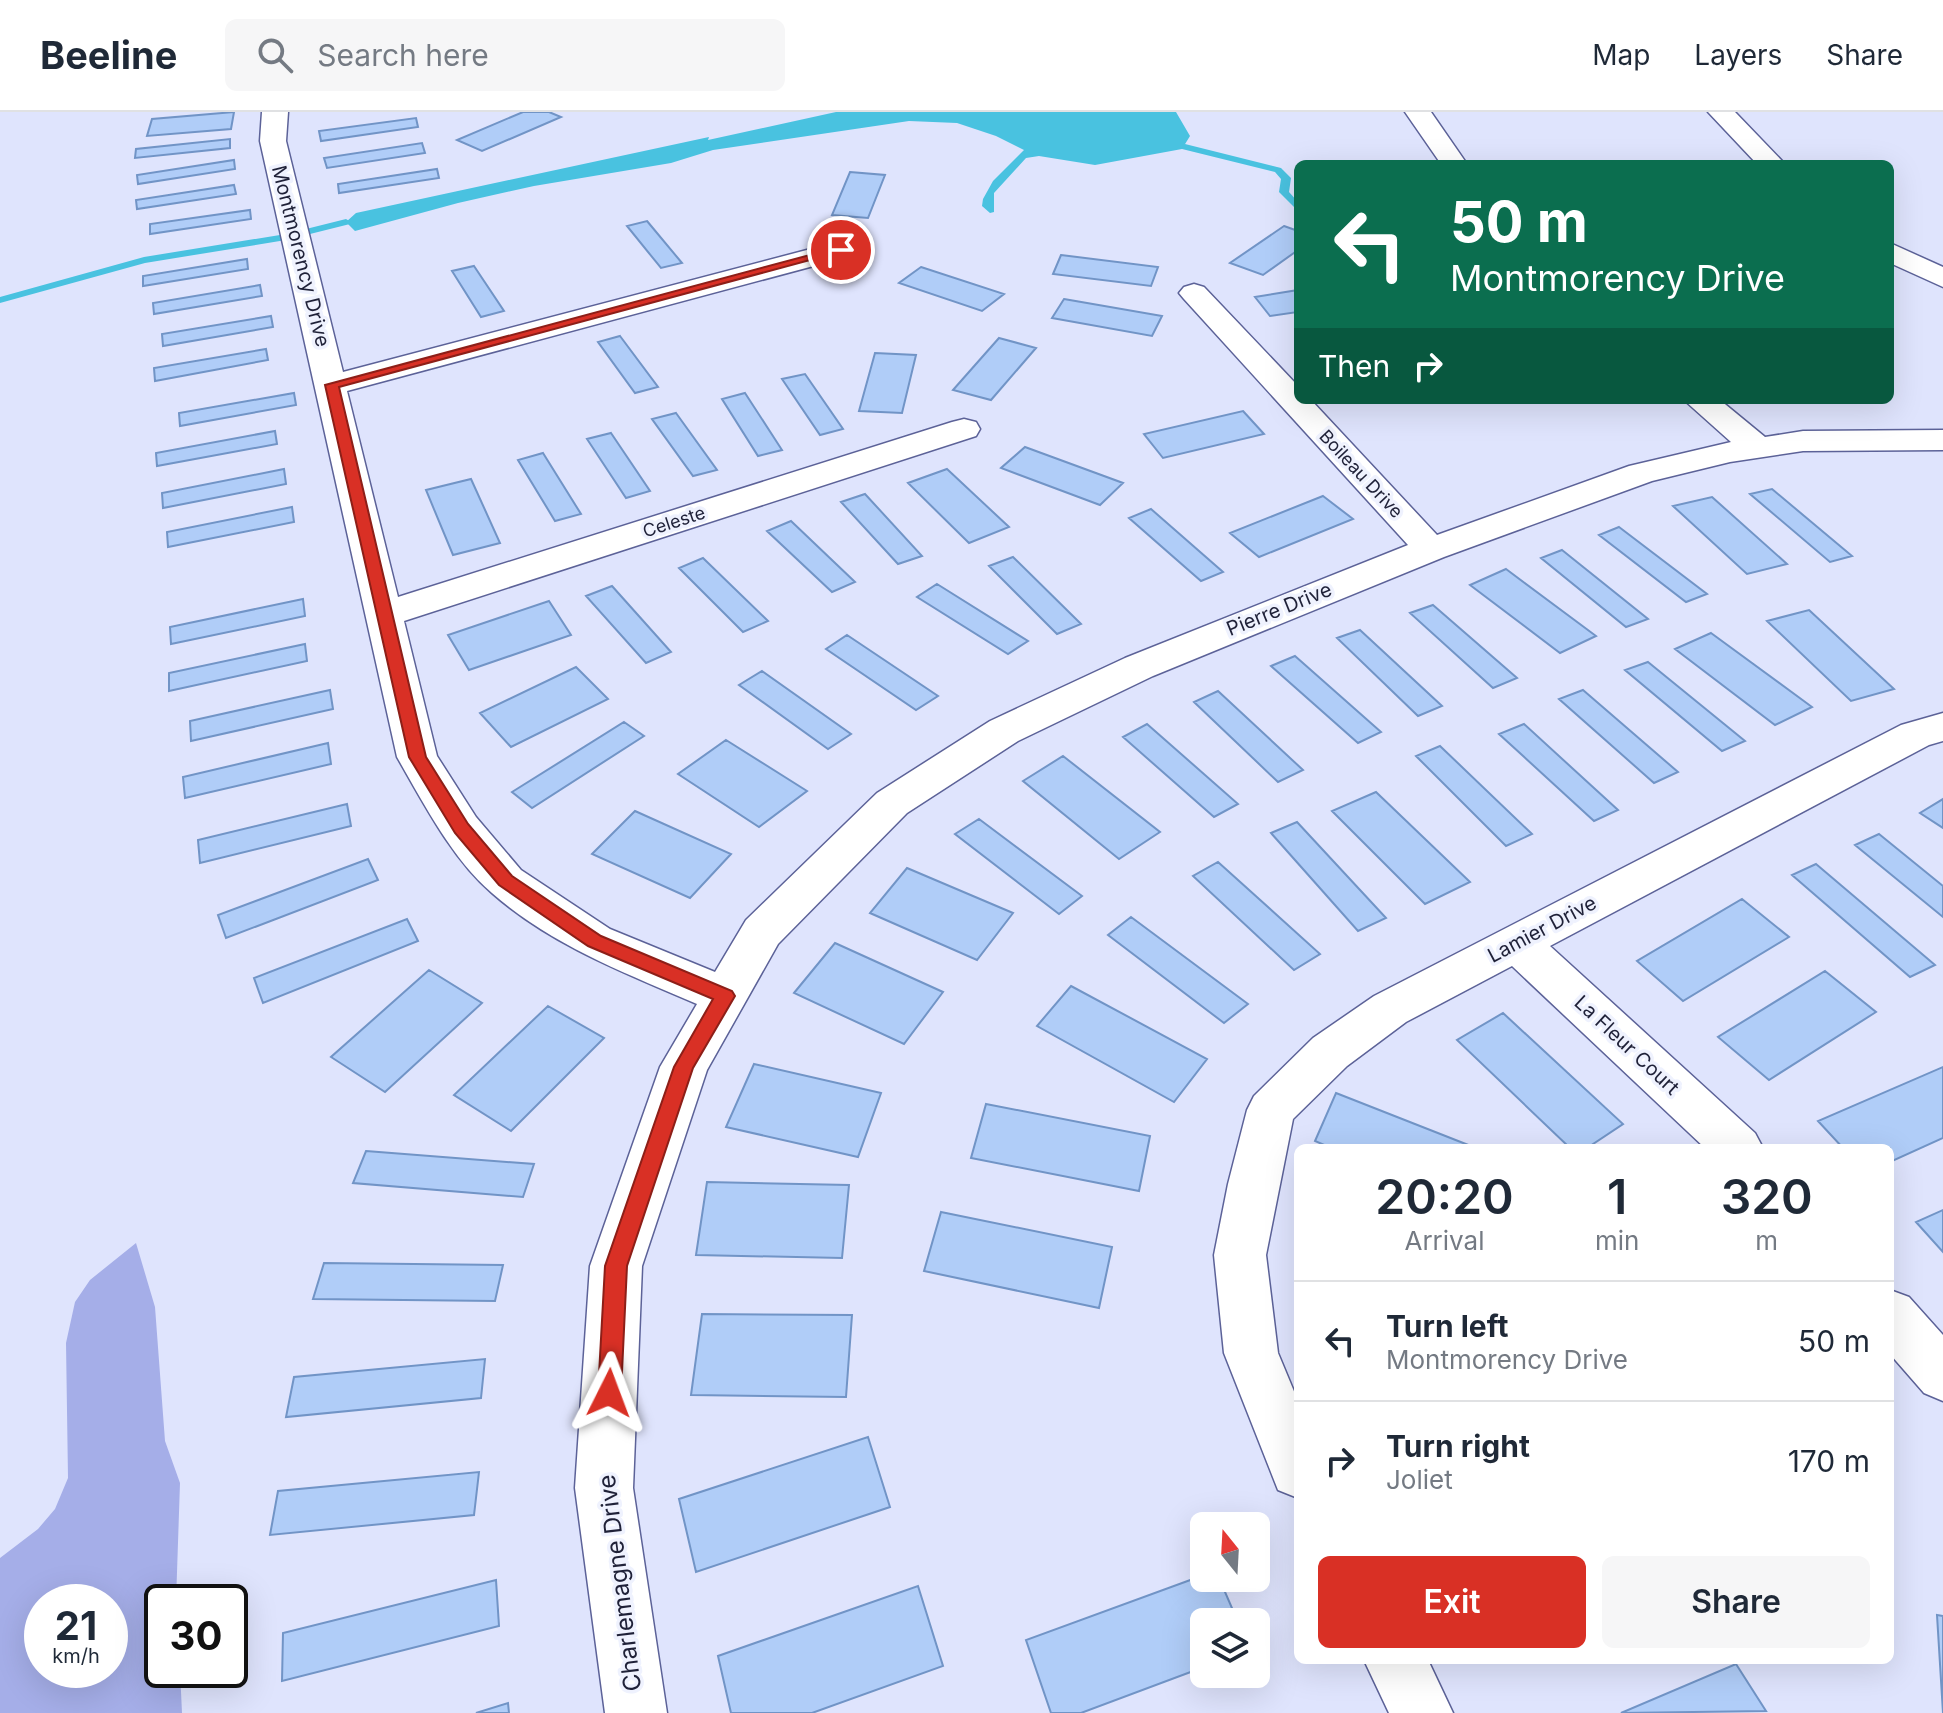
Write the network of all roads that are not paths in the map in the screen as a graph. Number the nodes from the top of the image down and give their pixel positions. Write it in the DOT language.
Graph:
graph roads {
  1 [pos="275,112"];
  2 [pos="1418,112"];
  3 [pos="1721,112"];
  4 [pos="1451,160"];
  5 [pos="1768,160"];
  6 [pos="841,250"];
  7 [pos="1894,254"];
  8 [pos="1943,278"];
  9 [pos="1194,293"];
  10 [pos="332,385"];
  11 [pos="1294,401"];
  12 [pos="1297,404"];
  13 [pos="1705,404"];
  14 [pos="964,429"];
  15 [pos="1943,440"];
  16 [pos="1757,447"];
  17 [pos="1431,549"];
  18 [pos="385,614"];
  19 [pos="1943,727"];
  20 [pos="1516,942"];
  21 [pos="725,996"];
  22 [pos="1734,1144"];
  23 [pos="1894,1319"];
  24 [pos="1943,1375"];
  25 [pos="1294,1460"];
  26 [pos="1397,1664"];
  27 [pos="636,1713"];
  28 [pos="1422,1713"];
  1 -- 10 [label="street, Montmorency Drive"];
  2 -- 4 [label="street"];
  3 -- 5 [label="street"];
  6 -- 10 [label="street"];
  7 -- 8 [label="street"];
  9 -- 11 [label="street, Boileau Drive"];
  10 -- 18 [label="street, Montmorency Drive"];
  12 -- 17 [label="street, Boileau Drive"];
  13 -- 16 [label="street"];
  14 -- 18 [label="street, Celeste"];
  15 -- 16 [label="street, Pierre Drive"];
  16 -- 17 [label="street, Pierre Drive"];
  17 -- 21 [label="street, Pierre Drive"];
  18 -- 21 [label="street, Montmorency Drive"];
  19 -- 20 [label="street, Lamier Drive"];
  20 -- 22 [label="street, La Fleur Court"];
  20 -- 25 [label="street, Lamier Drive"];
  21 -- 27 [label="street, Charlemagne Drive"];
  23 -- 24 [label="street"];
  26 -- 28 [label="street"];
}
